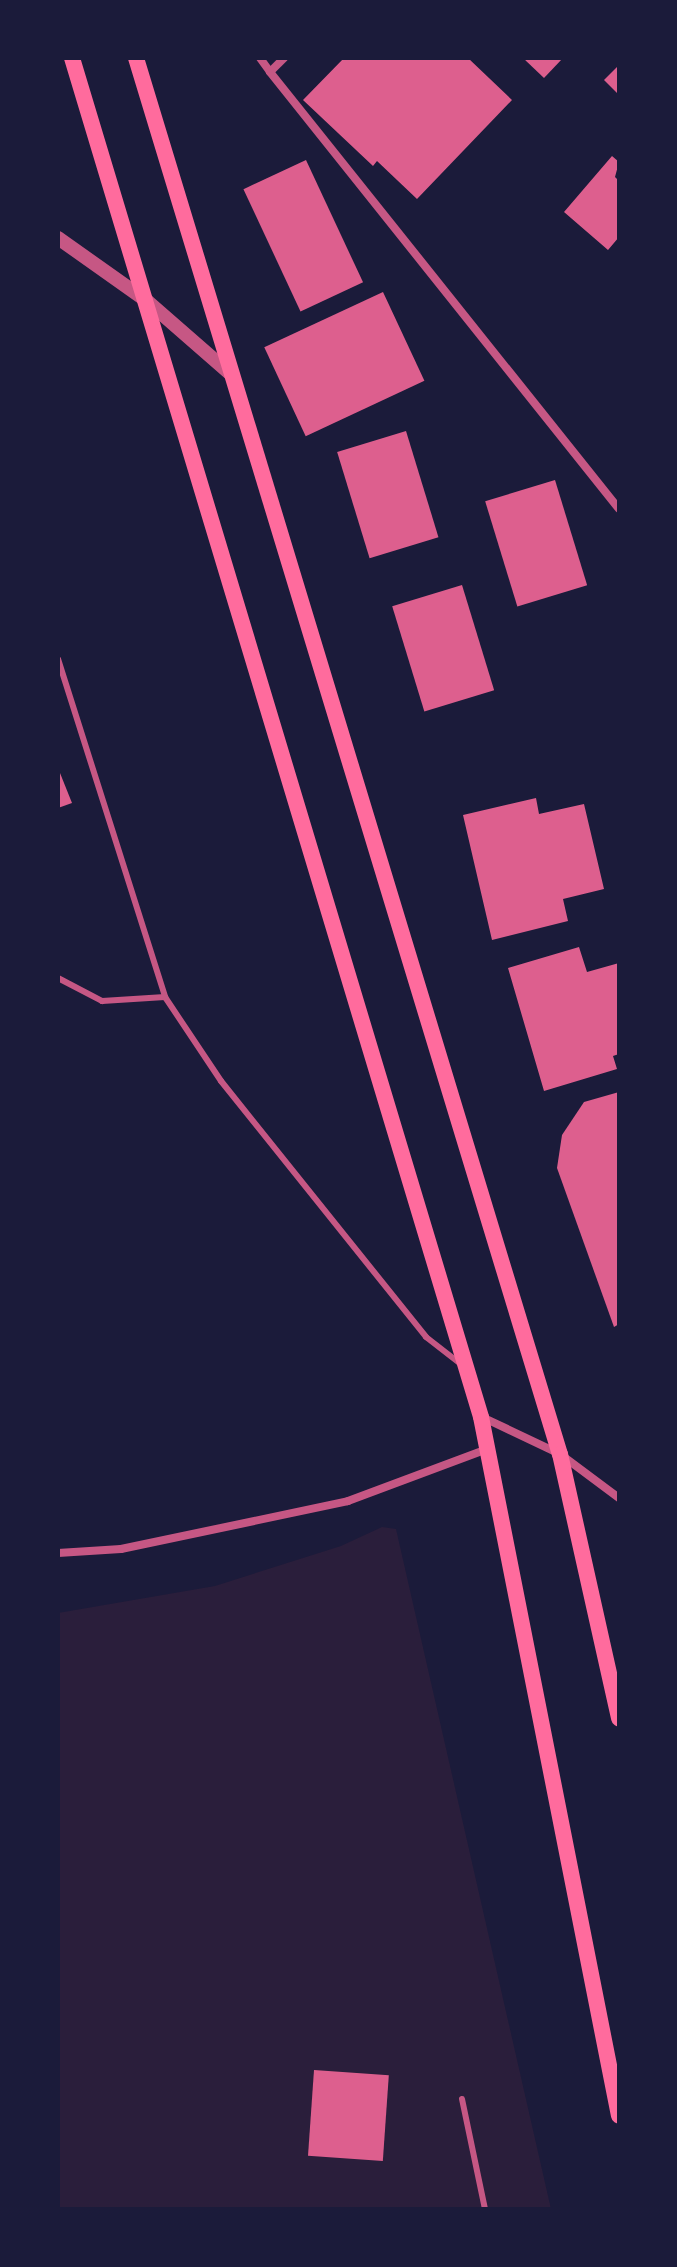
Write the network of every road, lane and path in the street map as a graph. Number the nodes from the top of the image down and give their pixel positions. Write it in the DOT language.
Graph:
graph roads {
  1 [pos="72,58"];
  2 [pos="136,58"];
  3 [pos="260,58"];
  4 [pos="284,58"];
  5 [pos="270,72"];
  6 [pos="58,238"];
  7 [pos="147,301"];
  8 [pos="235,378"];
  9 [pos="619,509"];
  10 [pos="58,659"];
  11 [pos="58,978"];
  12 [pos="165,997"];
  13 [pos="467,1369"];
  14 [pos="481,1417"];
  15 [pos="487,1449"];
  16 [pos="560,1454"];
  17 [pos="619,1498"];
  18 [pos="58,1553"];
  19 [pos="619,1719"];
  20 [pos="462,2099"];
  21 [pos="619,2116"];
  22 [pos="485,2209"];
  1 -- 7 [label="main road"];
  2 -- 8 [label="main road"];
  3 -- 5 [label="street"];
  4 -- 5 [label="street"];
  5 -- 9 [label="street"];
  6 -- 7 [label="street"];
  7 -- 8 [label="street"];
  7 -- 13 [label="main road"];
  8 -- 16 [label="main road"];
  10 -- 12 [label="lane"];
  11 -- 12 [label="lane"];
  12 -- 13 [label="lane"];
  13 -- 14 [label="main road"];
  14 -- 15 [label="main road"];
  14 -- 16 [label="street"];
  15 -- 18 [label="street"];
  15 -- 21 [label="main road"];
  16 -- 17 [label="street"];
  16 -- 19 [label="main road"];
  20 -- 22 [label="lane"];
}
